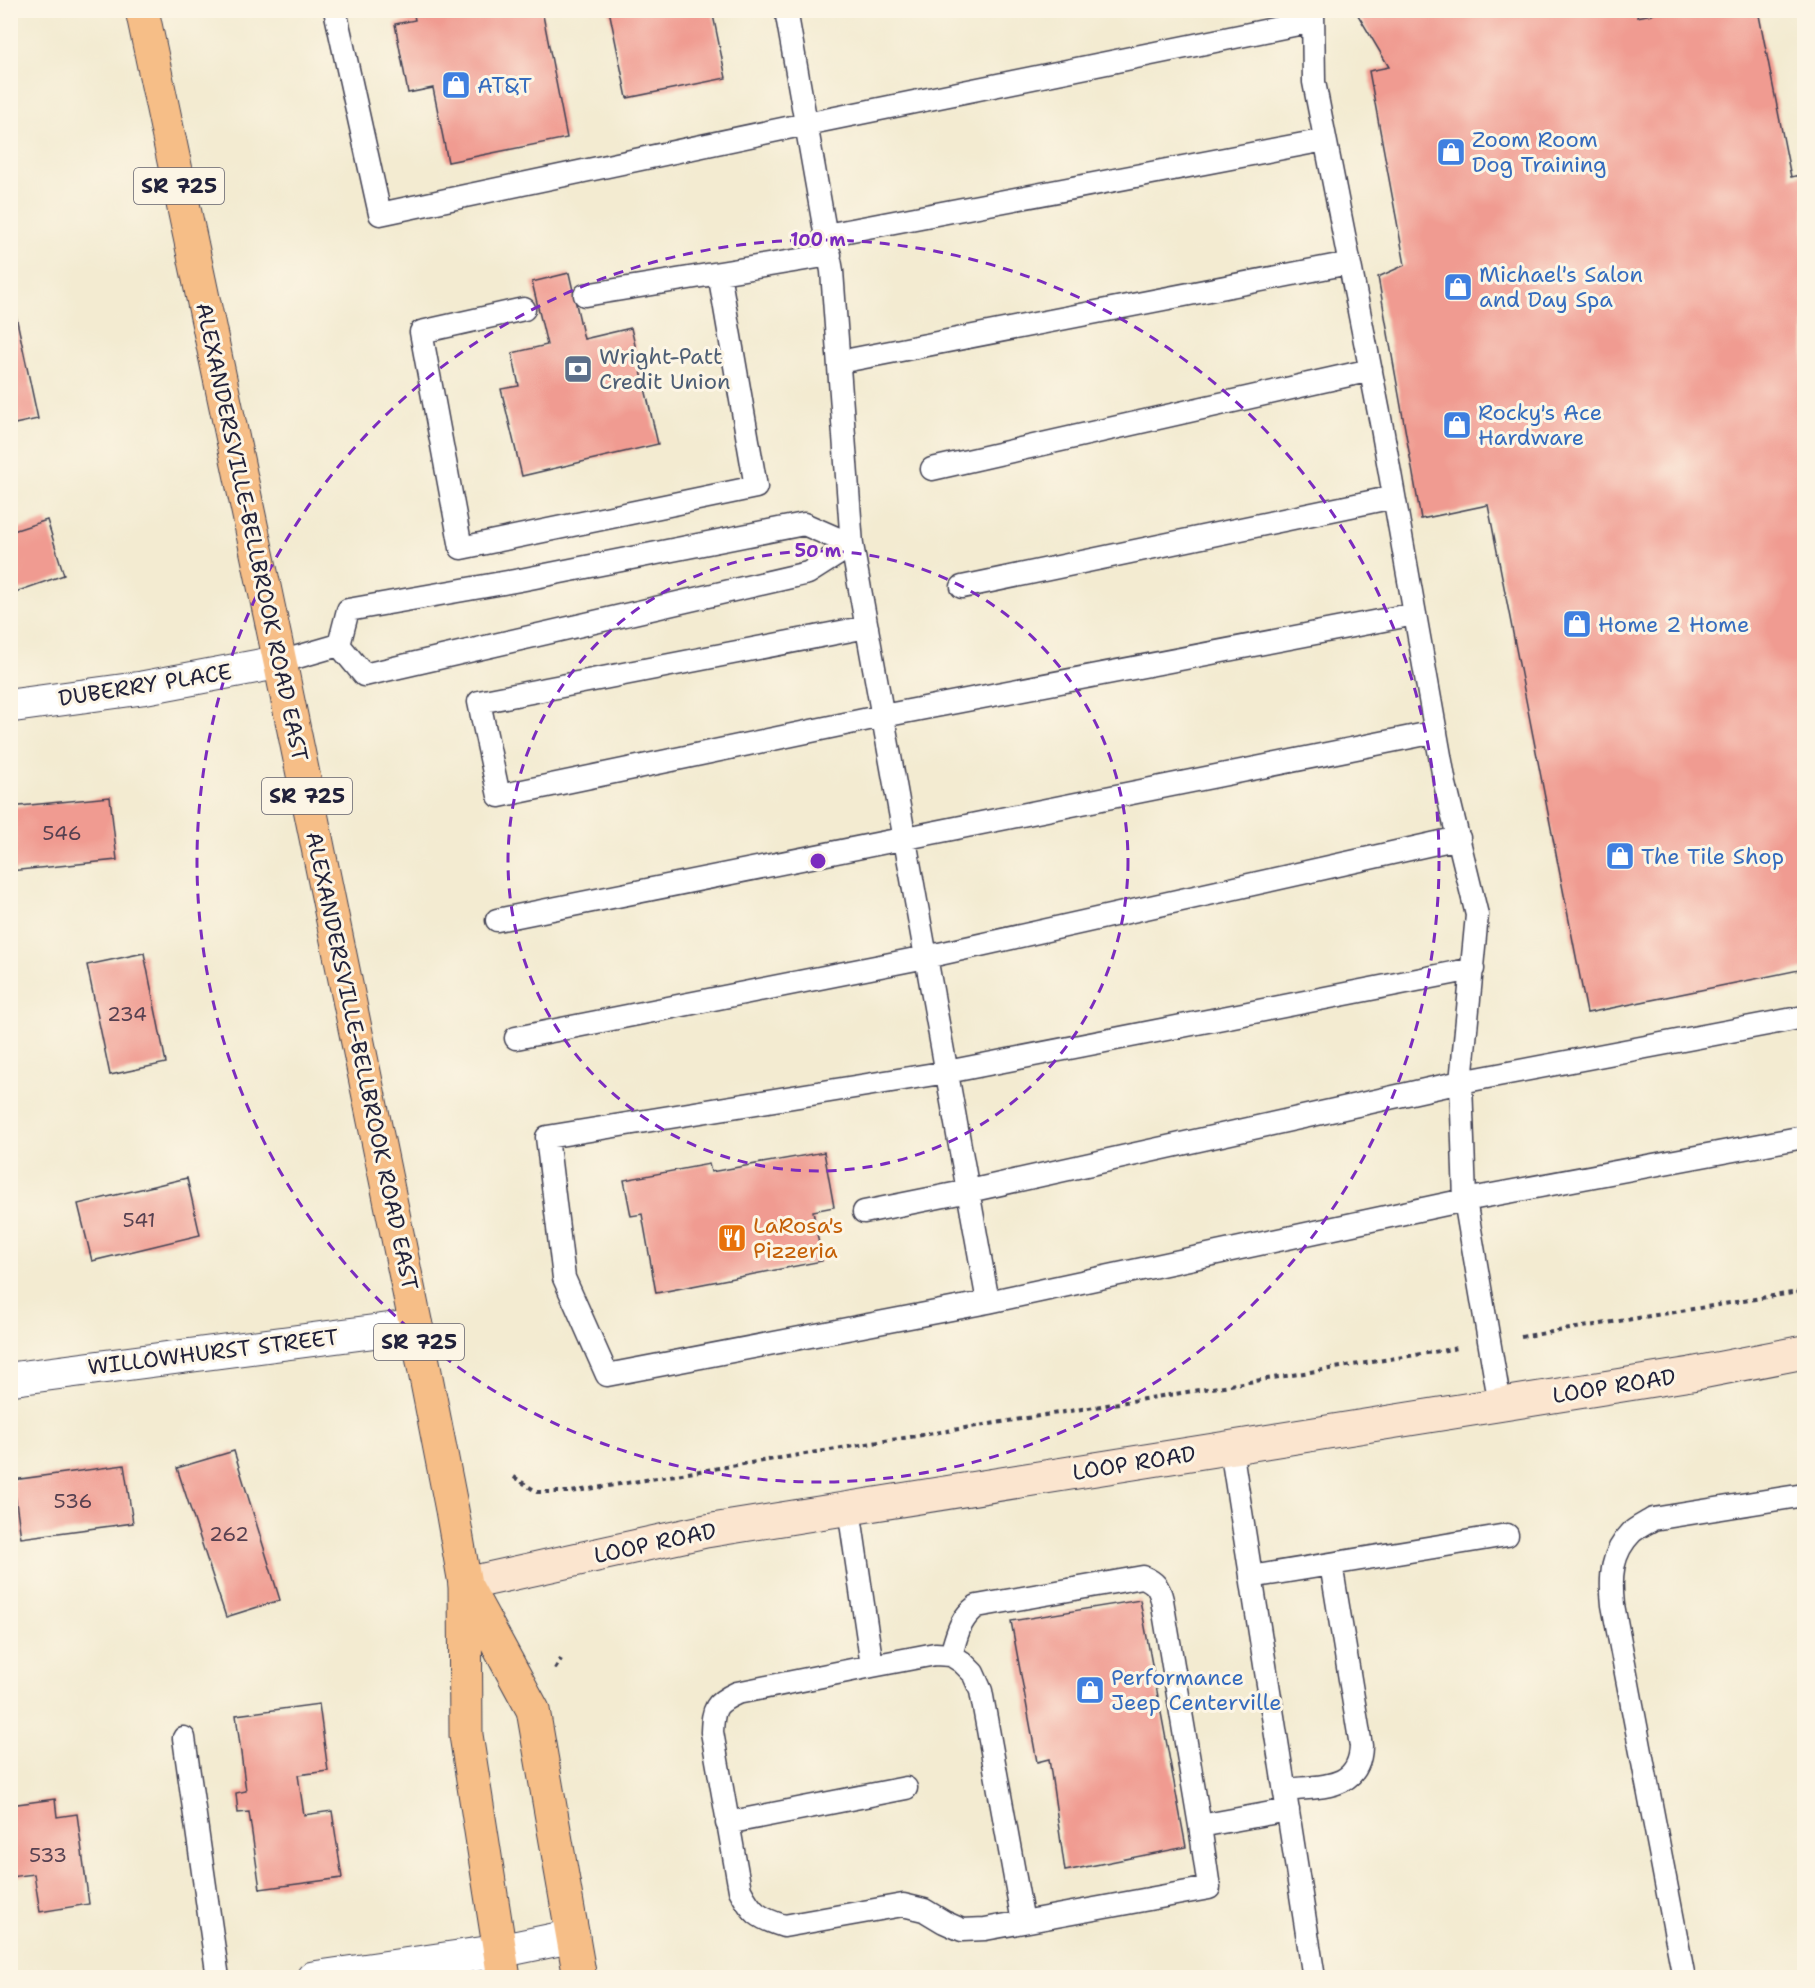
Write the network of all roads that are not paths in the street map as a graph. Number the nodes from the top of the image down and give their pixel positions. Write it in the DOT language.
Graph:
graph roads {
  1 [pos="142,10"];
  2 [pos="335,10"];
  3 [pos="786,10"];
  4 [pos="1313,16"];
  5 [pos="806,124"];
  6 [pos="1325,140"];
  7 [pos="828,245"];
  8 [pos="1349,263"];
  9 [pos="719,273"];
  10 [pos="585,295"];
  11 [pos="524,309"];
  12 [pos="839,362"];
  13 [pos="1371,370"];
  14 [pos="932,469"];
  15 [pos="1394,496"];
  16 [pos="852,545"];
  17 [pos="962,587"];
  18 [pos="1415,614"];
  19 [pos="867,627"];
  20 [pos="339,645"];
  21 [pos="280,663"];
  22 [pos="10,706"];
  23 [pos="883,716"];
  24 [pos="1436,732"];
  25 [pos="905,837"];
  26 [pos="1459,838"];
  27 [pos="497,920"];
  28 [pos="926,957"];
  29 [pos="1473,969"];
  30 [pos="1804,1017"];
  31 [pos="516,1038"];
  32 [pos="947,1071"];
  33 [pos="1461,1082"];
  34 [pos="1804,1137"];
  35 [pos="969,1191"];
  36 [pos="1465,1200"];
  37 [pos="864,1212"];
  38 [pos="988,1302"];
  39 [pos="416,1326"];
  40 [pos="1804,1352"];
  41 [pos="10,1379"];
  42 [pos="1500,1405"];
  43 [pos="1230,1448"];
  44 [pos="1804,1495"];
  45 [pos="849,1509"];
  46 [pos="1507,1535"];
  47 [pos="1331,1564"];
  48 [pos="1251,1577"];
  49 [pos="465,1584"];
  50 [pos="951,1655"];
  51 [pos="872,1666"];
  52 [pos="184,1738"];
  53 [pos="906,1788"];
  54 [pos="1286,1800"];
  55 [pos="728,1823"];
  56 [pos="1200,1826"];
  57 [pos="1023,1922"];
  58 [pos="573,1936"];
  59 [pos="502,1964"];
  60 [pos="218,1977"];
  61 [pos="313,1977"];
  62 [pos="580,1977"];
  63 [pos="1314,1977"];
  64 [pos="1684,1977"];
  1 -- 21 [label="main road, ALEXANDERSVILLE-BELLBROOK ROAD EAST / SR 725"];
  2 -- 5 [label="lane"];
  3 -- 5 [label="lane"];
  4 -- 5 [label="lane"];
  4 -- 6 [label="lane"];
  5 -- 7 [label="lane"];
  6 -- 7 [label="lane"];
  6 -- 8 [label="lane"];
  7 -- 9 [label="lane"];
  7 -- 12 [label="lane"];
  8 -- 12 [label="lane"];
  8 -- 13 [label="lane"];
  9 -- 10 [label="lane"];
  9 -- 11 [label="lane"];
  12 -- 16 [label="lane"];
  13 -- 14 [label="lane"];
  13 -- 15 [label="lane"];
  15 -- 17 [label="lane"];
  15 -- 18 [label="lane"];
  16 -- 19 [label="lane"];
  16 -- 20 [label="lane"];
  16 -- 20 [label="lane"];
  18 -- 23 [label="lane"];
  18 -- 24 [label="lane"];
  19 -- 23 [label="lane"];
  19 -- 23 [label="lane"];
  20 -- 21 [label="lane"];
  21 -- 22 [label="street, DUBERRY PLACE"];
  21 -- 39 [label="main road, ALEXANDERSVILLE-BELLBROOK ROAD EAST / SR 725"];
  23 -- 25 [label="lane"];
  24 -- 25 [label="lane"];
  24 -- 26 [label="lane"];
  25 -- 27 [label="lane"];
  25 -- 28 [label="lane"];
  26 -- 28 [label="lane"];
  26 -- 29 [label="lane"];
  28 -- 31 [label="lane"];
  28 -- 32 [label="lane"];
  29 -- 32 [label="lane"];
  29 -- 33 [label="lane"];
  30 -- 33 [label="lane"];
  32 -- 35 [label="lane"];
  32 -- 38 [label="lane"];
  33 -- 35 [label="lane"];
  33 -- 36 [label="lane"];
  34 -- 36 [label="lane"];
  35 -- 37 [label="lane"];
  35 -- 38 [label="lane"];
  36 -- 38 [label="lane"];
  36 -- 42 [label="lane"];
  39 -- 41 [label="street, WILLOWHURST STREET"];
  39 -- 49 [label="main road, ALEXANDERSVILLE-BELLBROOK ROAD EAST / SR 725"];
  40 -- 42 [label="street, LOOP ROAD"];
  42 -- 43 [label="street, LOOP ROAD"];
  43 -- 45 [label="street, LOOP ROAD"];
  43 -- 48 [label="lane"];
  44 -- 64 [label="lane"];
  45 -- 49 [label="street, LOOP ROAD"];
  45 -- 51 [label="lane"];
  46 -- 47 [label="lane"];
  47 -- 48 [label="lane"];
  47 -- 54 [label="lane"];
  48 -- 54 [label="lane"];
  49 -- 58 [label="main road, ALEXANDERSVILLE-BELLBROOK ROAD EAST / SR 725"];
  49 -- 59 [label="main road, ALEXANDERSVILLE-BELLBROOK ROAD EAST / SR 725"];
  50 -- 51 [label="lane"];
  50 -- 56 [label="lane"];
  50 -- 57 [label="lane"];
  51 -- 55 [label="lane"];
  52 -- 60 [label="lane"];
  53 -- 55 [label="lane"];
  54 -- 56 [label="lane"];
  54 -- 63 [label="lane"];
  55 -- 57 [label="lane"];
  56 -- 57 [label="lane"];
  58 -- 59 [label="street"];
  58 -- 62 [label="main road, ALEXANDERSVILLE-BELLBROOK ROAD EAST / SR 725"];
  59 -- 61 [label="street"];
}
